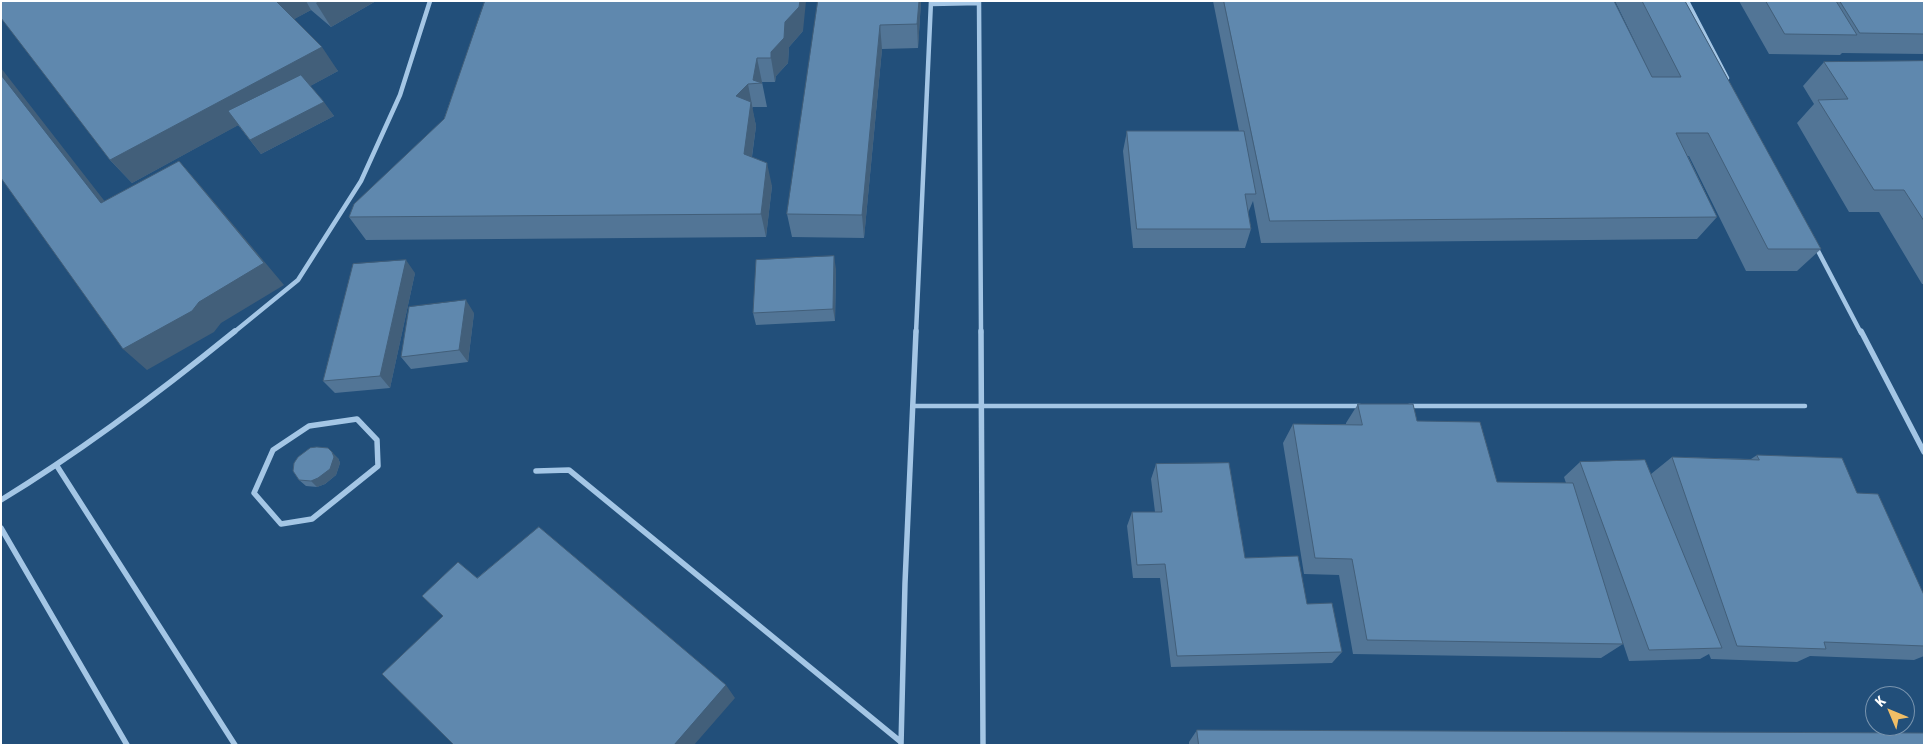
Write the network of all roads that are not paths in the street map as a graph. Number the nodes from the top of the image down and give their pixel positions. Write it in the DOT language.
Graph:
graph roads {
  1 [pos="430,1"];
  2 [pos="1687,1"];
  3 [pos="931,2"];
  4 [pos="979,2"];
  5 [pos="1729,81"];
  6 [pos="1812,240"];
  7 [pos="981,405"];
  8 [pos="913,406"];
  9 [pos="1368,406"];
  10 [pos="1408,406"];
  11 [pos="1804,406"];
  12 [pos="1924,452"];
  13 [pos="57,466"];
  14 [pos="378,466"];
  15 [pos="536,471"];
  16 [pos="1,500"];
  17 [pos="1,528"];
  18 [pos="901,743"];
  19 [pos="127,745"];
  20 [pos="235,745"];
  21 [pos="983,745"];
  1 -- 13 [label="street"];
  2 -- 5 [label="street"];
  3 -- 4 [label="street"];
  3 -- 8 [label="street"];
  4 -- 7 [label="street"];
  6 -- 12 [label="street"];
  7 -- 8 [label="lane"];
  7 -- 9 [label="lane"];
  7 -- 21 [label="street"];
  8 -- 18 [label="street"];
  10 -- 11 [label="lane"];
  13 -- 16 [label="street"];
  13 -- 20 [label="street"];
  14 -- 14 [label="street"];
  15 -- 18 [label="street"];
  17 -- 19 [label="street"];
}
